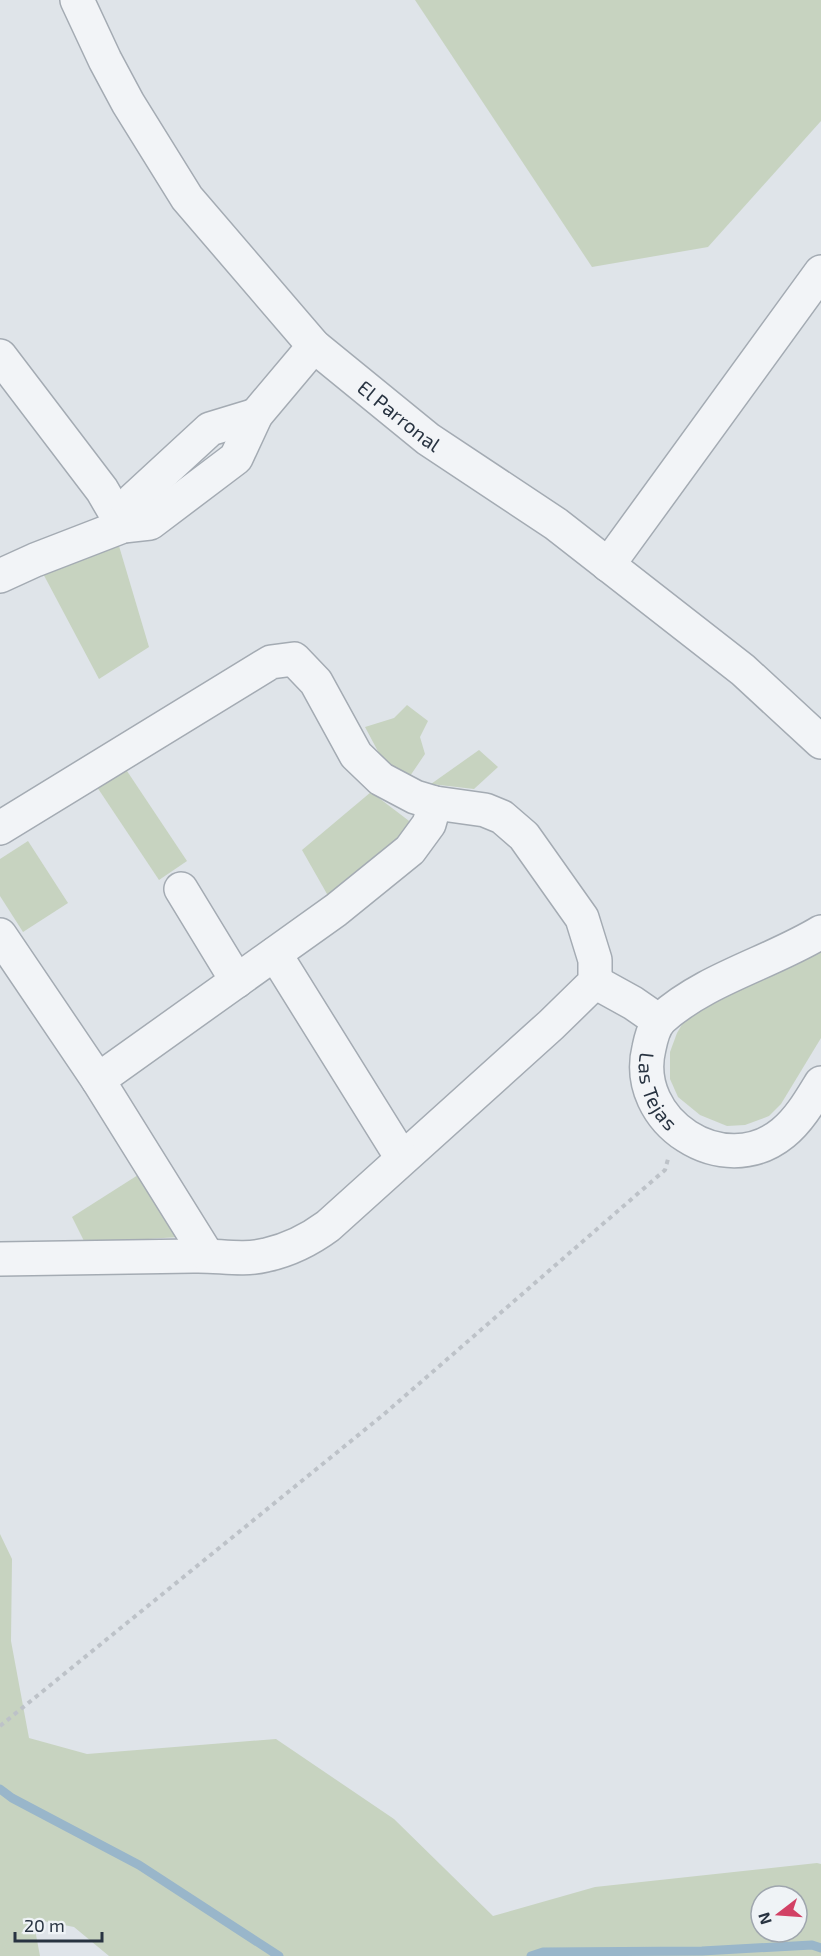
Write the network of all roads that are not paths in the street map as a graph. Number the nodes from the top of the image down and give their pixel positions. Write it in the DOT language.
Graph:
graph roads {
  1 [pos="78,0"];
  2 [pos="821,272"];
  3 [pos="314,346"];
  4 [pos="0,356"];
  5 [pos="123,526"];
  6 [pos="608,565"];
  7 [pos="0,576"];
  8 [pos="821,742"];
  9 [pos="435,803"];
  10 [pos="0,828"];
  11 [pos="181,889"];
  12 [pos="821,932"];
  13 [pos="0,935"];
  14 [pos="275,954"];
  15 [pos="237,981"];
  16 [pos="595,982"];
  17 [pos="659,1021"];
  18 [pos="98,1080"];
  19 [pos="821,1083"];
  20 [pos="402,1158"];
  21 [pos="207,1255"];
  22 [pos="0,1259"];
  1 -- 3 [label="street, El Parronal"];
  2 -- 6 [label="street"];
  3 -- 5 [label="street"];
  3 -- 6 [label="street, El Parronal"];
  4 -- 5 [label="street"];
  5 -- 7 [label="street"];
  6 -- 8 [label="street, El Parronal"];
  9 -- 10 [label="street"];
  9 -- 14 [label="street"];
  9 -- 16 [label="street"];
  11 -- 15 [label="street"];
  12 -- 17 [label="street, Las Tejas"];
  13 -- 18 [label="street"];
  14 -- 15 [label="street"];
  14 -- 20 [label="street"];
  15 -- 18 [label="street"];
  16 -- 17 [label="street"];
  16 -- 20 [label="street"];
  17 -- 19 [label="street, Las Tejas"];
  18 -- 21 [label="street"];
  20 -- 21 [label="street"];
  21 -- 22 [label="street"];
}
